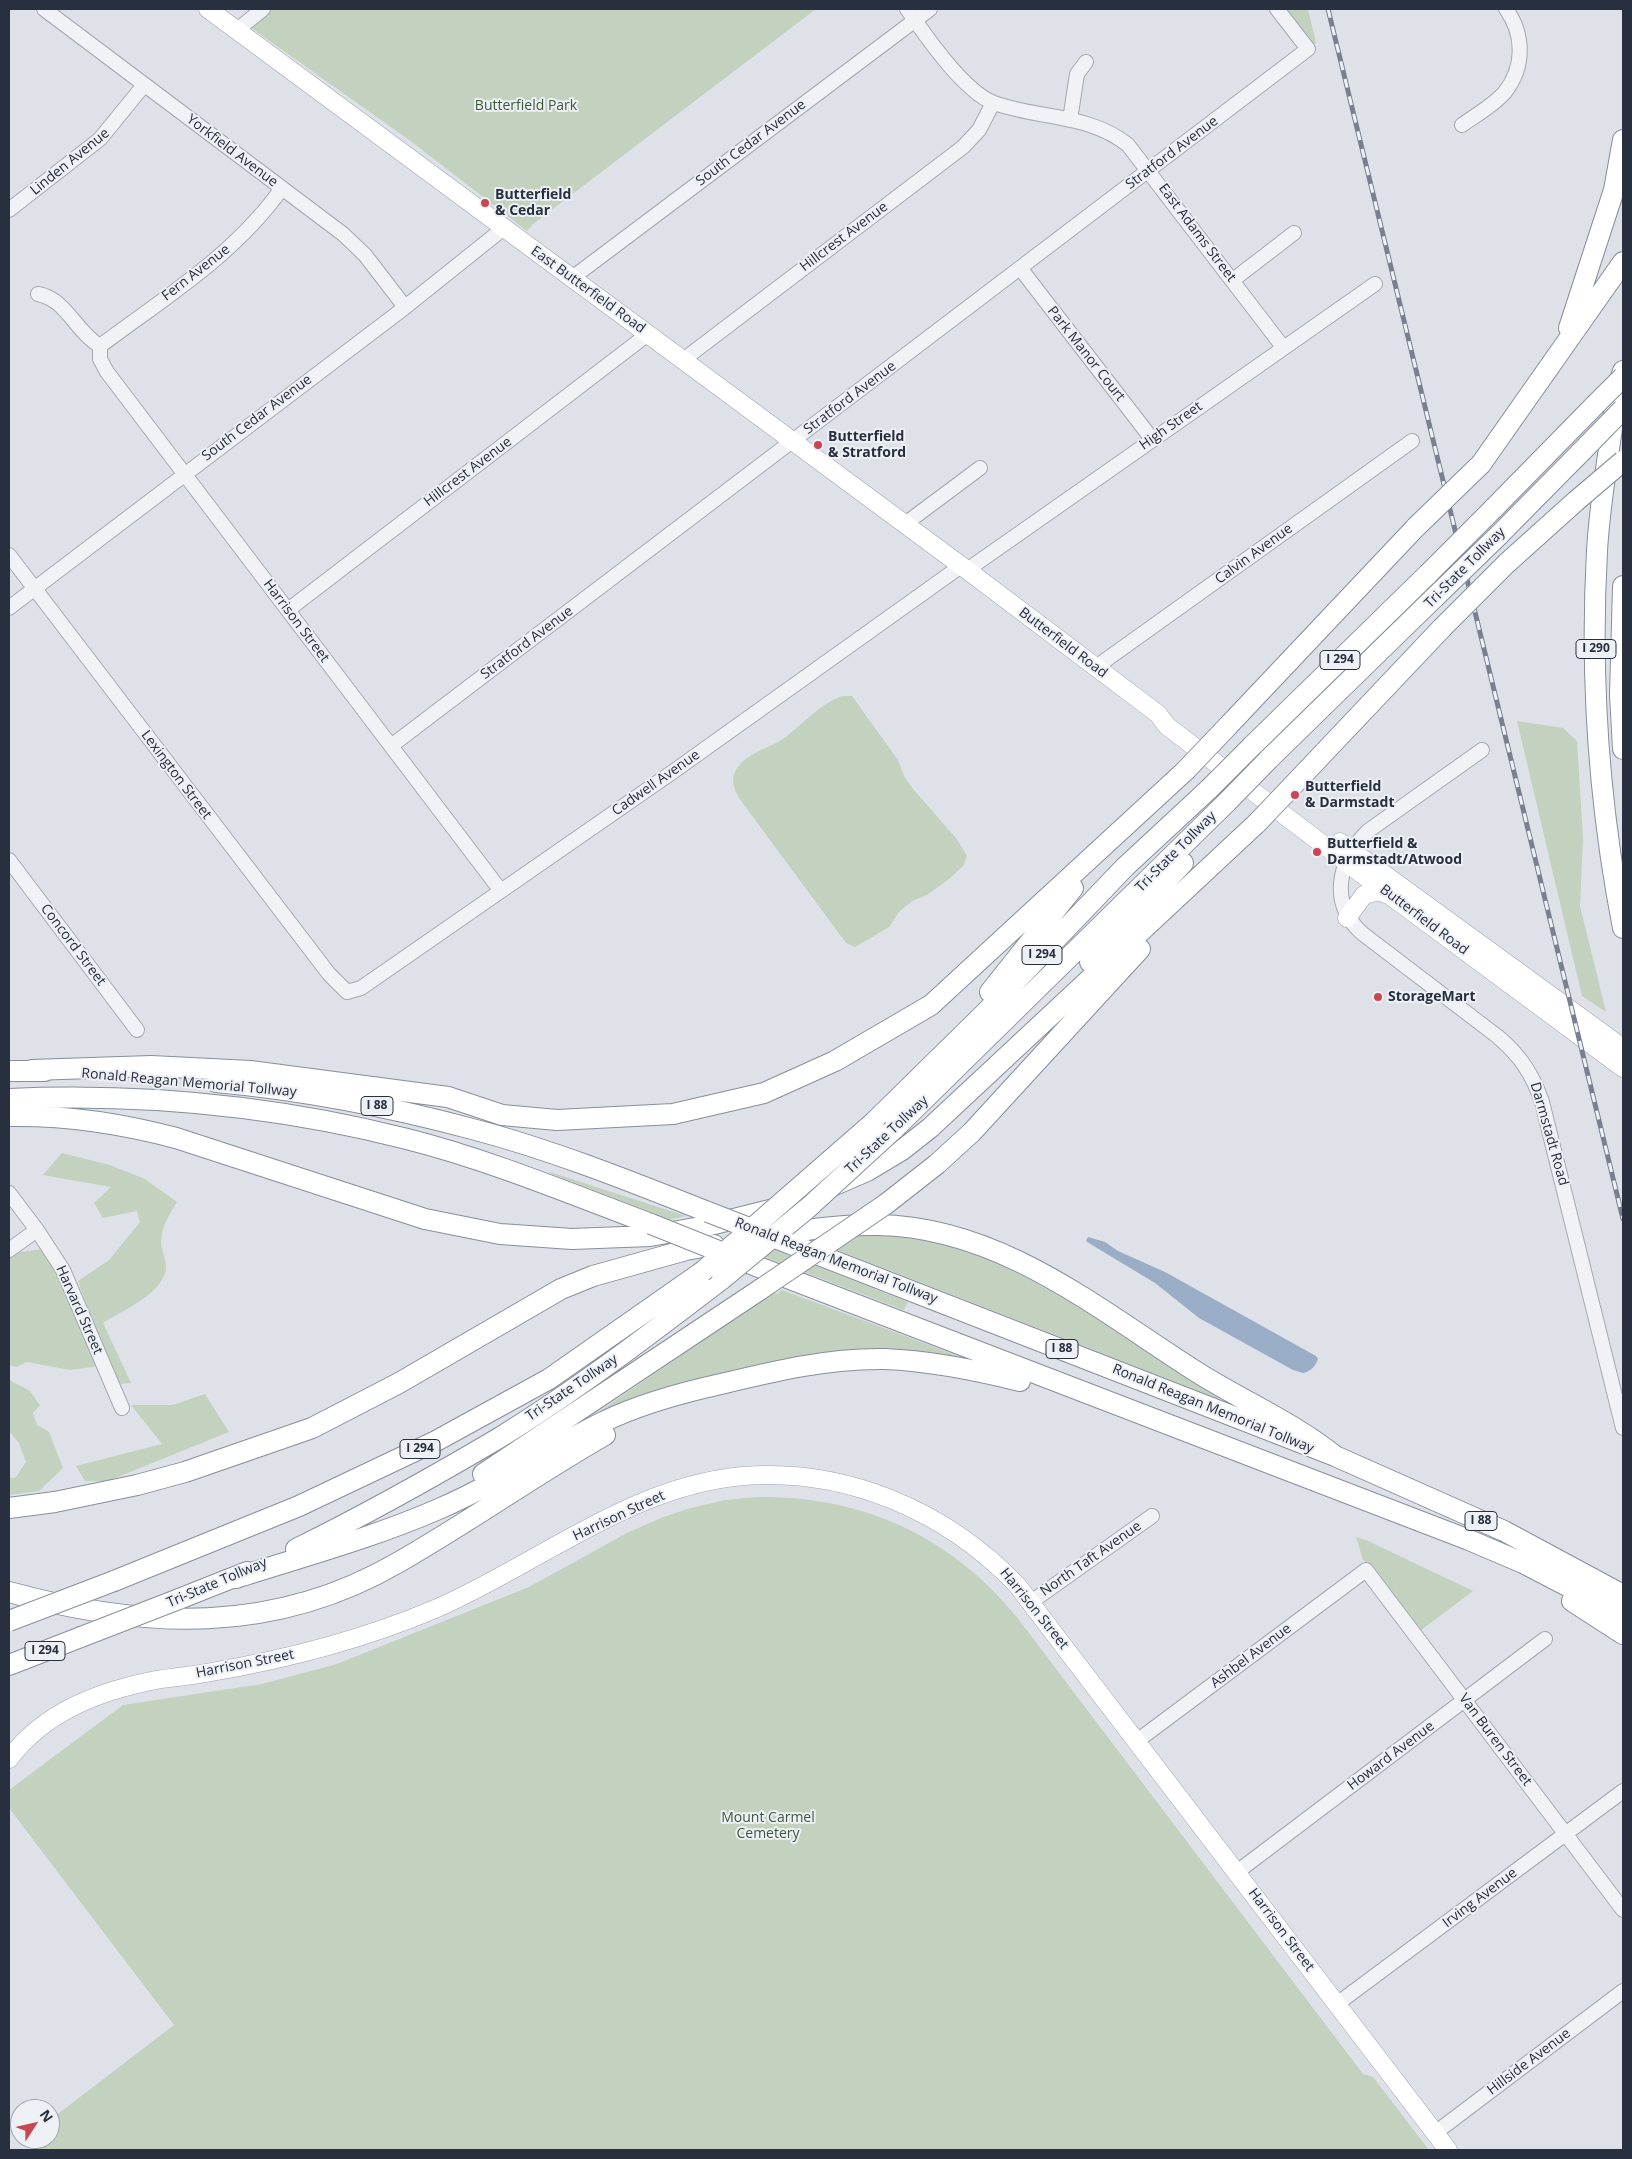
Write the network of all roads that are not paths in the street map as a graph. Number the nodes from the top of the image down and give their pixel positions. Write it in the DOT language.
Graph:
graph roads {
  1 [pos="44,9"];
  2 [pos="208,9"];
  3 [pos="263,9"];
  4 [pos="930,9"];
  5 [pos="1277,9"];
  6 [pos="1506,9"];
  7 [pos="911,14"];
  8 [pos="237,30"];
  9 [pos="1086,62"];
  10 [pos="144,86"];
  11 [pos="993,103"];
  12 [pos="1070,120"];
  13 [pos="1462,125"];
  14 [pos="1623,140"];
  15 [pos="1149,170"];
  16 [pos="282,188"];
  17 [pos="9,210"];
  18 [pos="504,228"];
  19 [pos="1294,233"];
  20 [pos="1623,262"];
  21 [pos="1020,268"];
  22 [pos="572,278"];
  23 [pos="1233,280"];
  24 [pos="1375,284"];
  25 [pos="38,294"];
  26 [pos="405,307"];
  27 [pos="648,334"];
  28 [pos="100,346"];
  29 [pos="1564,346"];
  30 [pos="1283,347"];
  31 [pos="683,360"];
  32 [pos="1623,371"];
  33 [pos="1623,377"];
  34 [pos="1623,409"];
  35 [pos="1152,440"];
  36 [pos="792,441"];
  37 [pos="1412,441"];
  38 [pos="1623,461"];
  39 [pos="980,468"];
  40 [pos="184,472"];
  41 [pos="904,524"];
  42 [pos="9,554"];
  43 [pos="964,568"];
  44 [pos="1623,586"];
  45 [pos="34,589"];
  46 [pos="9,608"];
  47 [pos="288,610"];
  48 [pos="1096,667"];
  49 [pos="391,746"];
  50 [pos="1623,749"];
  51 [pos="1482,750"];
  52 [pos="1232,805"];
  53 [pos="1257,823"];
  54 [pos="1109,841"];
  55 [pos="1348,855"];
  56 [pos="9,860"];
  57 [pos="501,891"];
  58 [pos="1392,897"];
  59 [pos="1347,918"];
  60 [pos="1623,928"];
  61 [pos="347,992"];
  62 [pos="137,1030"];
  63 [pos="1623,1048"];
  64 [pos="944,1054"];
  65 [pos="1623,1068"];
  66 [pos="32,1070"];
  67 [pos="9,1071"];
  68 [pos="981,1082"];
  69 [pos="9,1099"];
  70 [pos="9,1116"];
  71 [pos="9,1193"];
  72 [pos="37,1230"];
  73 [pos="9,1250"];
  74 [pos="719,1384"];
  75 [pos="122,1408"];
  76 [pos="1147,1417"];
  77 [pos="1623,1428"];
  78 [pos="1335,1456"];
  79 [pos="9,1508"];
  80 [pos="1152,1516"];
  81 [pos="368,1535"];
  82 [pos="1469,1540"];
  83 [pos="1366,1570"];
  84 [pos="236,1578"];
  85 [pos="9,1592"];
  86 [pos="1623,1595"];
  87 [pos="1031,1602"];
  88 [pos="1623,1615"];
  89 [pos="9,1621"];
  90 [pos="1623,1634"];
  91 [pos="1545,1639"];
  92 [pos="9,1665"];
  93 [pos="1465,1701"];
  94 [pos="1137,1741"];
  95 [pos="9,1759"];
  96 [pos="1623,1791"];
  97 [pos="1566,1834"];
  98 [pos="1237,1872"];
  99 [pos="1623,1910"];
  100 [pos="1623,1992"];
  101 [pos="1337,2004"];
  102 [pos="1435,2133"];
  103 [pos="1448,2150"];
  1 -- 10 [label="street, Yorkfield Avenue"];
  2 -- 8 [label="main road, East Butterfield Road"];
  3 -- 8 [label="street"];
  4 -- 7 [label="street, South Cedar Avenue"];
  5 -- 15 [label="street, Stratford Avenue"];
  6 -- 13 [label="street"];
  7 -- 11 [label="street, East Adams Street"];
  7 -- 22 [label="street, South Cedar Avenue"];
  8 -- 18 [label="main road, East Butterfield Road"];
  9 -- 12 [label="street"];
  10 -- 16 [label="street, Yorkfield Avenue"];
  10 -- 17 [label="street, Linden Avenue"];
  11 -- 12 [label="street, East Adams Street"];
  11 -- 31 [label="street, Hillcrest Avenue"];
  12 -- 15 [label="street, East Adams Street"];
  14 -- 29 [label="highway"];
  15 -- 21 [label="street, Stratford Avenue"];
  15 -- 23 [label="street, East Adams Street"];
  16 -- 26 [label="street, Yorkfield Avenue"];
  16 -- 28 [label="street, Fern Avenue"];
  18 -- 22 [label="main road, East Butterfield Road"];
  18 -- 26 [label="street, South Cedar Avenue"];
  19 -- 23 [label="street"];
  20 -- 29 [label="highway"];
  21 -- 35 [label="street, Park Manor Court"];
  21 -- 36 [label="street, Stratford Avenue"];
  22 -- 27 [label="main road, East Butterfield Road"];
  23 -- 30 [label="street, East Adams Street"];
  24 -- 30 [label="street, High Street"];
  25 -- 28 [label="street"];
  26 -- 40 [label="street, South Cedar Avenue"];
  27 -- 31 [label="main road, East Butterfield Road"];
  27 -- 47 [label="street, Hillcrest Avenue"];
  28 -- 40 [label="street, Harrison Street"];
  29 -- 54 [label="highway, bridge"];
  30 -- 35 [label="street, High Street"];
  31 -- 36 [label="main road, East Butterfield Road"];
  32 -- 60 [label="highway, I 290"];
  33 -- 64 [label="highway, Tri-State Tollway / I 294, bridge"];
  34 -- 52 [label="highway, Tri-State Tollway / I 294, bridge"];
  35 -- 43 [label="street, High Street"];
  36 -- 41 [label="main road, East Butterfield Road"];
  36 -- 49 [label="street, Stratford Avenue"];
  37 -- 48 [label="street, Calvin Avenue"];
  38 -- 53 [label="highway, bridge"];
  39 -- 41 [label="street"];
  40 -- 45 [label="street, South Cedar Avenue"];
  40 -- 47 [label="street, Harrison Street"];
  41 -- 43 [label="main road, East Butterfield Road"];
  42 -- 45 [label="street, Lexington Street"];
  43 -- 48 [label="main road, Butterfield Road"];
  43 -- 57 [label="street, Cadwell Avenue"];
  44 -- 50 [label="highway, I 290"];
  45 -- 46 [label="street, South Cedar Avenue"];
  45 -- 61 [label="street, Lexington Street"];
  47 -- 49 [label="street, Harrison Street"];
  48 -- 55 [label="main road, Butterfield Road"];
  49 -- 57 [label="street, Harrison Street"];
  51 -- 55 [label="street"];
  52 -- 68 [label="highway"];
  52 -- 84 [label="highway, Tri-State Tollway / I 294, bridge"];
  53 -- 68 [label="highway"];
  53 -- 81 [label="highway, bridge"];
  54 -- 64 [label="highway"];
  54 -- 66 [label="highway"];
  55 -- 58 [label="main road, Butterfield Road"];
  55 -- 59 [label="street"];
  55 -- 63 [label="main road, Butterfield Road"];
  56 -- 62 [label="street, Concord Street"];
  57 -- 61 [label="street, Cadwell Avenue"];
  58 -- 59 [label="main road"];
  58 -- 65 [label="main road, Butterfield Road"];
  59 -- 77 [label="street, Darmstadt Road"];
  64 -- 89 [label="highway, Tri-State Tollway / I 294, bridge"];
  66 -- 67 [label="highway, Ronald Reagan Memorial Tollway / I 88"];
  66 -- 78 [label="highway, Ronald Reagan Memorial Tollway / I 88, bridge"];
  68 -- 70 [label="highway"];
  69 -- 76 [label="highway, Ronald Reagan Memorial Tollway / I 88, bridge"];
  71 -- 72 [label="street, Harvard Street"];
  72 -- 73 [label="street"];
  72 -- 75 [label="street, Harvard Street"];
  74 -- 76 [label="highway"];
  74 -- 81 [label="highway"];
  74 -- 85 [label="highway"];
  76 -- 82 [label="highway, Ronald Reagan Memorial Tollway / I 88"];
  78 -- 79 [label="highway"];
  78 -- 86 [label="highway, Ronald Reagan Memorial Tollway / I 88"];
  80 -- 87 [label="street, North Taft Avenue"];
  81 -- 84 [label="highway"];
  82 -- 88 [label="highway, Ronald Reagan Memorial Tollway / I 88"];
  82 -- 90 [label="highway"];
  83 -- 93 [label="street, Van Buren Street"];
  83 -- 94 [label="street, Ashbel Avenue"];
  84 -- 92 [label="highway, Tri-State Tollway / I 294, bridge"];
  87 -- 94 [label="main road, Harrison Street"];
  87 -- 95 [label="main road, Harrison Street"];
  91 -- 93 [label="street, Howard Avenue"];
  93 -- 97 [label="street, Van Buren Street"];
  93 -- 98 [label="street, Howard Avenue"];
  94 -- 98 [label="main road, Harrison Street"];
  96 -- 97 [label="street, Irving Avenue"];
  97 -- 99 [label="street, Van Buren Street"];
  97 -- 101 [label="street, Irving Avenue"];
  98 -- 101 [label="main road, Harrison Street"];
  100 -- 102 [label="street, Hillside Avenue"];
  101 -- 102 [label="main road, Harrison Street"];
  102 -- 103 [label="main road, Harrison Street"];
}
